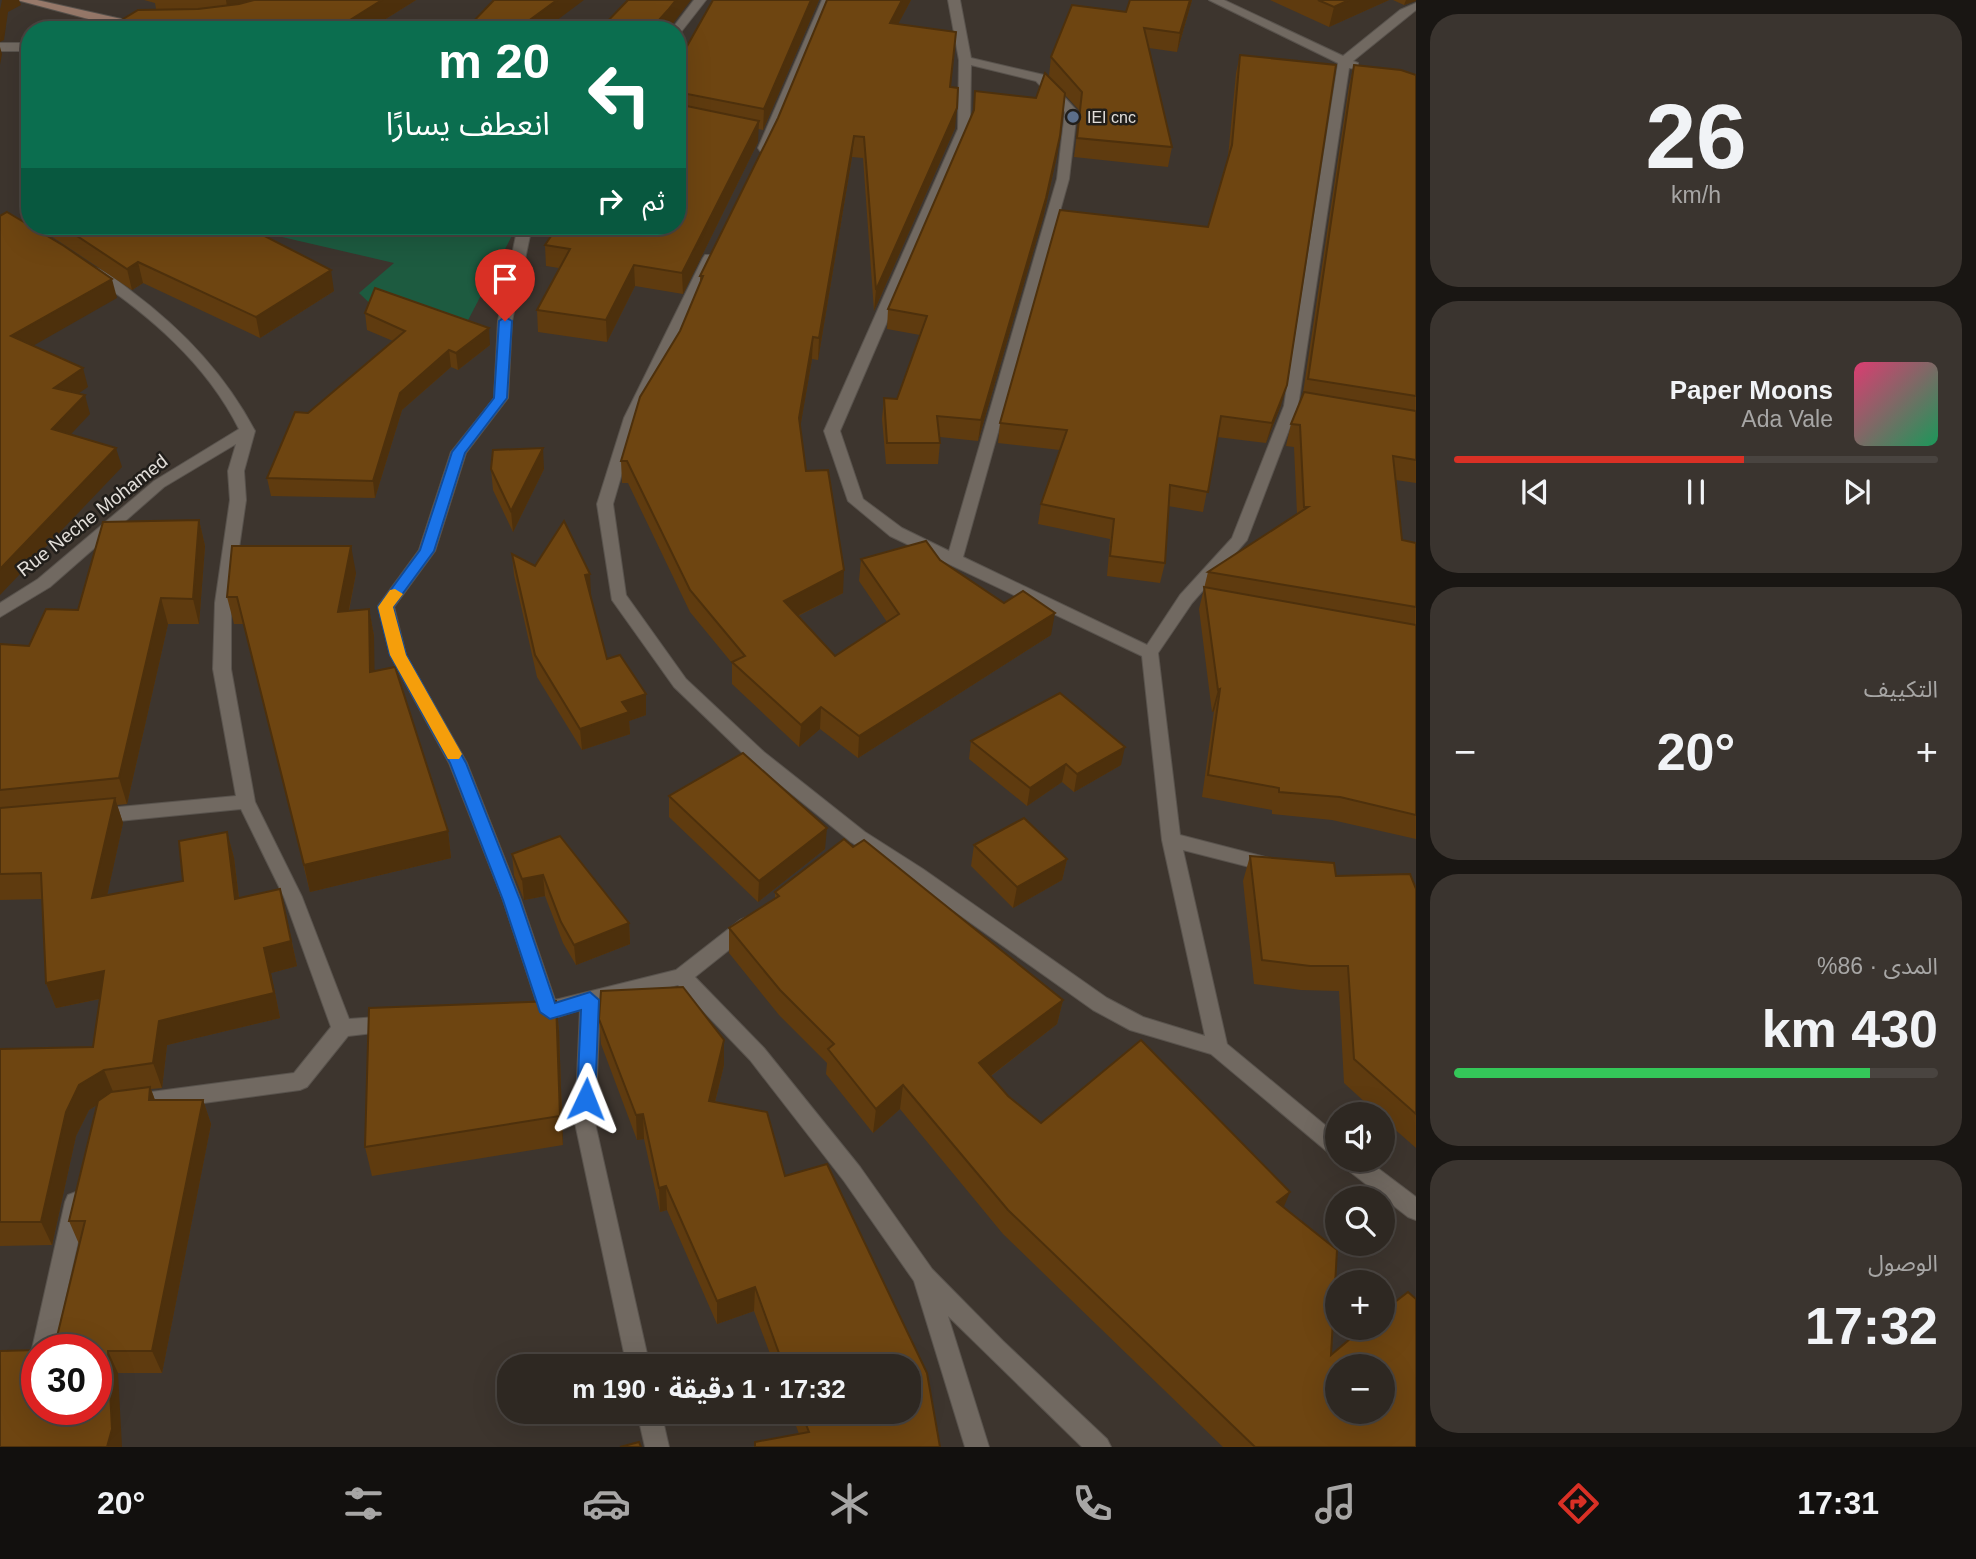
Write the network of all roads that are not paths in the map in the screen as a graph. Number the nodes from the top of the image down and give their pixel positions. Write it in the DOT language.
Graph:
graph roads {
  1 [pos="23,0"];
  2 [pos="700,0"];
  3 [pos="828,0"];
  4 [pos="954,0"];
  5 [pos="1215,0"];
  6 [pos="1416,6"];
  7 [pos="120,21"];
  8 [pos="684,21"];
  9 [pos="0,47"];
  10 [pos="21,47"];
  11 [pos="965,60"];
  12 [pos="1344,62"];
  13 [pos="1368,72"];
  14 [pos="757,162"];
  15 [pos="523,235"];
  16 [pos="715,247"];
  17 [pos="75,260"];
  18 [pos="247,431"];
  19 [pos="954,561"];
  20 [pos="0,611"];
  21 [pos="1150,653"];
  22 [pos="246,802"];
  23 [pos="82,818"];
  24 [pos="1171,840"];
  25 [pos="1292,871"];
  26 [pos="759,915"];
  27 [pos="682,976"];
  28 [pos="590,1000"];
  29 [pos="550,1012"];
  30 [pos="508,1015"];
  31 [pos="411,1023"];
  32 [pos="342,1028"];
  33 [pos="1218,1048"];
  34 [pos="114,1106"];
  35 [pos="1325,1138"];
  36 [pos="1366,1172"];
  37 [pos="82,1177"];
  38 [pos="1379,1183"];
  39 [pos="1416,1196"];
  40 [pos="1416,1210"];
  41 [pos="924,1276"];
  42 [pos="46,1334"];
  43 [pos="636,1354"];
  44 [pos="652,1424"];
  45 [pos="657,1447"];
  46 [pos="977,1447"];
  47 [pos="1099,1447"];
  1 -- 7 [label="main road"];
  2 -- 8 [label="street"];
  3 -- 14 [label="street"];
  4 -- 11 [label="street"];
  5 -- 12 [label="street"];
  6 -- 12 [label="street"];
  9 -- 10 [label="street"];
  11 -- 19 [label="street"];
  11 -- 19 [label="street"];
  12 -- 13 [label="street"];
  12 -- 21 [label="street"];
  15 -- 29 [label="street"];
  16 -- 33 [label="street"];
  17 -- 18 [label="street"];
  18 -- 20 [label="street, Rue Neche Mohamed"];
  18 -- 22 [label="street"];
  19 -- 21 [label="street"];
  21 -- 24 [label="street"];
  22 -- 23 [label="street"];
  22 -- 32 [label="street"];
  24 -- 25 [label="street"];
  24 -- 33 [label="street"];
  26 -- 27 [label="street"];
  27 -- 28 [label="street"];
  27 -- 41 [label="street"];
  28 -- 29 [label="street"];
  28 -- 43 [label="street"];
  29 -- 30 [label="street"];
  31 -- 32 [label="street"];
  32 -- 34 [label="street"];
  33 -- 35 [label="street"];
  36 -- 38 [label="street"];
  37 -- 42 [label="street"];
  38 -- 39 [label="street"];
  38 -- 40 [label="street"];
  41 -- 46 [label="street"];
  41 -- 47 [label="street"];
  44 -- 45 [label="street"];
}
